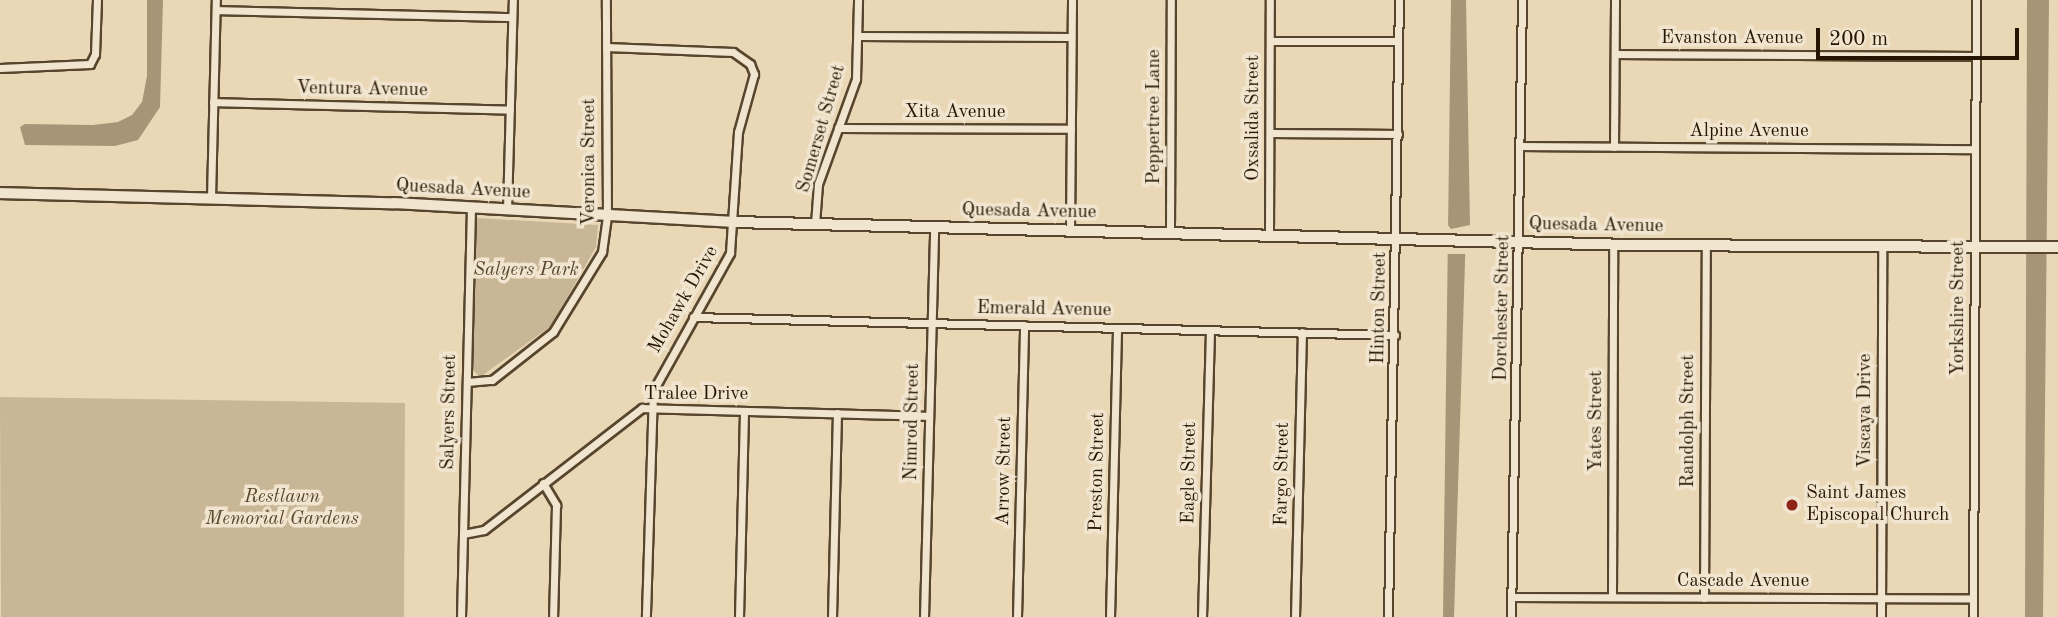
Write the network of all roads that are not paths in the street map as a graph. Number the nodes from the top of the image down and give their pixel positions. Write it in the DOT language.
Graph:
graph roads {
  1 [pos="97,0"];
  2 [pos="216,0"];
  3 [pos="513,0"];
  4 [pos="606,0"];
  5 [pos="858,0"];
  6 [pos="1072,0"];
  7 [pos="1171,0"];
  8 [pos="1270,0"];
  9 [pos="1399,0"];
  10 [pos="1522,0"];
  11 [pos="1615,0"];
  12 [pos="1976,0"];
  13 [pos="216,10"];
  14 [pos="512,17"];
  15 [pos="858,36"];
  16 [pos="1071,37"];
  17 [pos="1270,41"];
  18 [pos="1398,41"];
  19 [pos="606,47"];
  20 [pos="1615,54"];
  21 [pos="1976,56"];
  22 [pos="0,68"];
  23 [pos="214,103"];
  24 [pos="510,110"];
  25 [pos="838,128"];
  26 [pos="1071,129"];
  27 [pos="1270,133"];
  28 [pos="1398,134"];
  29 [pos="1521,146"];
  30 [pos="1614,147"];
  31 [pos="1975,149"];
  32 [pos="0,193"];
  33 [pos="211,198"];
  34 [pos="471,207"];
  35 [pos="507,210"];
  36 [pos="607,216"];
  37 [pos="734,222"];
  38 [pos="815,224"];
  39 [pos="934,227"];
  40 [pos="1070,231"];
  41 [pos="1170,233"];
  42 [pos="1269,236"];
  43 [pos="1397,239"];
  44 [pos="1521,242"];
  45 [pos="1613,244"];
  46 [pos="1706,246"];
  47 [pos="1882,246"];
  48 [pos="1975,247"];
  49 [pos="2054,247"];
  50 [pos="693,317"];
  51 [pos="932,323"];
  52 [pos="1024,325"];
  53 [pos="1117,328"];
  54 [pos="1210,330"];
  55 [pos="1302,332"];
  56 [pos="1395,335"];
  57 [pos="467,382"];
  58 [pos="652,409"];
  59 [pos="744,411"];
  60 [pos="837,413"];
  61 [pos="929,416"];
  62 [pos="543,483"];
  63 [pos="463,534"];
  64 [pos="1512,597"];
  65 [pos="1612,597"];
  66 [pos="1704,598"];
  67 [pos="1881,598"];
  68 [pos="1973,599"];
  69 [pos="461,617"];
  70 [pos="554,617"];
  71 [pos="646,617"];
  72 [pos="739,617"];
  73 [pos="832,617"];
  74 [pos="924,617"];
  75 [pos="1017,617"];
  76 [pos="1110,617"];
  77 [pos="1202,617"];
  78 [pos="1295,617"];
  79 [pos="1388,617"];
  80 [pos="1511,617"];
  81 [pos="1881,617"];
  82 [pos="1973,617"];
  1 -- 22 [label="street"];
  2 -- 13 [label="street"];
  3 -- 14 [label="street"];
  4 -- 19 [label="street, Veronica Street"];
  5 -- 15 [label="street, Somerset Street"];
  6 -- 16 [label="street"];
  7 -- 41 [label="street, Peppertree Lane"];
  8 -- 17 [label="street, Oxsalida Street"];
  9 -- 18 [label="street, Hinton Street"];
  10 -- 29 [label="street, Dorchester Street"];
  11 -- 20 [label="street"];
  12 -- 21 [label="street, Yorkshire Street"];
  13 -- 14 [label="street"];
  13 -- 23 [label="street"];
  14 -- 24 [label="street"];
  15 -- 16 [label="street"];
  15 -- 25 [label="street, Somerset Street"];
  16 -- 26 [label="street"];
  17 -- 18 [label="street"];
  17 -- 27 [label="street, Oxsalida Street"];
  18 -- 28 [label="street, Hinton Street"];
  19 -- 36 [label="street, Veronica Street"];
  19 -- 37 [label="street, Mohawk Drive"];
  20 -- 21 [label="street, Evanston Avenue"];
  20 -- 30 [label="street"];
  21 -- 31 [label="street, Yorkshire Street"];
  23 -- 24 [label="street, Ventura Avenue"];
  23 -- 33 [label="street"];
  24 -- 35 [label="street"];
  25 -- 26 [label="street, Xita Avenue"];
  25 -- 38 [label="street, Somerset Street"];
  26 -- 40 [label="street"];
  27 -- 28 [label="street"];
  27 -- 42 [label="street, Oxsalida Street"];
  28 -- 43 [label="street, Hinton Street"];
  29 -- 30 [label="street, Alpine Avenue"];
  29 -- 44 [label="street, Dorchester Street"];
  30 -- 31 [label="street, Alpine Avenue"];
  31 -- 48 [label="street, Yorkshire Street"];
  32 -- 33 [label="street, Quesada Avenue"];
  33 -- 34 [label="street, Quesada Avenue"];
  34 -- 35 [label="street, Quesada Avenue"];
  34 -- 57 [label="street, Salyers Street"];
  35 -- 36 [label="street, Quesada Avenue"];
  36 -- 37 [label="street, Quesada Avenue"];
  36 -- 57 [label="street, Veronica Street"];
  37 -- 38 [label="street, Quesada Avenue"];
  37 -- 50 [label="street, Mohawk Drive"];
  38 -- 39 [label="street, Quesada Avenue"];
  39 -- 40 [label="street, Quesada Avenue"];
  39 -- 51 [label="street, Nimrod Street"];
  40 -- 41 [label="street, Quesada Avenue"];
  41 -- 42 [label="street, Quesada Avenue"];
  42 -- 43 [label="street, Quesada Avenue"];
  43 -- 44 [label="street, Quesada Avenue"];
  43 -- 56 [label="street, Hinton Street"];
  44 -- 45 [label="street, Quesada Avenue"];
  44 -- 64 [label="street, Dorchester Street"];
  45 -- 46 [label="street, Quesada Avenue"];
  45 -- 65 [label="street, Yates Street"];
  46 -- 47 [label="street, Quesada Avenue"];
  46 -- 66 [label="street, Randolph Street"];
  47 -- 48 [label="street, Quesada Avenue"];
  47 -- 67 [label="street, Viscaya Drive"];
  48 -- 49 [label="street, Quesada Avenue"];
  48 -- 68 [label="street, Yorkshire Street"];
  50 -- 51 [label="street, Emerald Avenue"];
  50 -- 58 [label="street, Mohawk Drive"];
  51 -- 52 [label="street, Emerald Avenue"];
  51 -- 61 [label="street, Nimrod Street"];
  52 -- 53 [label="street, Emerald Avenue"];
  52 -- 75 [label="street, Arrow Street"];
  53 -- 54 [label="street, Emerald Avenue"];
  53 -- 76 [label="street, Preston Street"];
  54 -- 55 [label="street, Emerald Avenue"];
  54 -- 77 [label="street, Eagle Street"];
  55 -- 56 [label="street, Emerald Avenue"];
  55 -- 78 [label="street, Fargo Street"];
  56 -- 79 [label="street, Hinton Street"];
  57 -- 63 [label="street, Salyers Street"];
  58 -- 59 [label="street, Tralee Drive"];
  58 -- 62 [label="street, Tralee Drive"];
  58 -- 71 [label="street, Mohawk Drive"];
  59 -- 60 [label="street, Tralee Drive"];
  59 -- 72 [label="street"];
  60 -- 61 [label="street, Tralee Drive"];
  60 -- 73 [label="street"];
  61 -- 74 [label="street, Nimrod Street"];
  62 -- 63 [label="street, Tralee Drive"];
  62 -- 70 [label="street"];
  63 -- 69 [label="street, Salyers Street"];
  64 -- 65 [label="street, Cascade Avenue"];
  64 -- 80 [label="street, Dorchester Street"];
  65 -- 66 [label="street, Cascade Avenue"];
  66 -- 67 [label="street, Cascade Avenue"];
  67 -- 68 [label="street, Cascade Avenue"];
  67 -- 81 [label="street, Viscaya Drive"];
  68 -- 82 [label="street, Yorkshire Street"];
}
